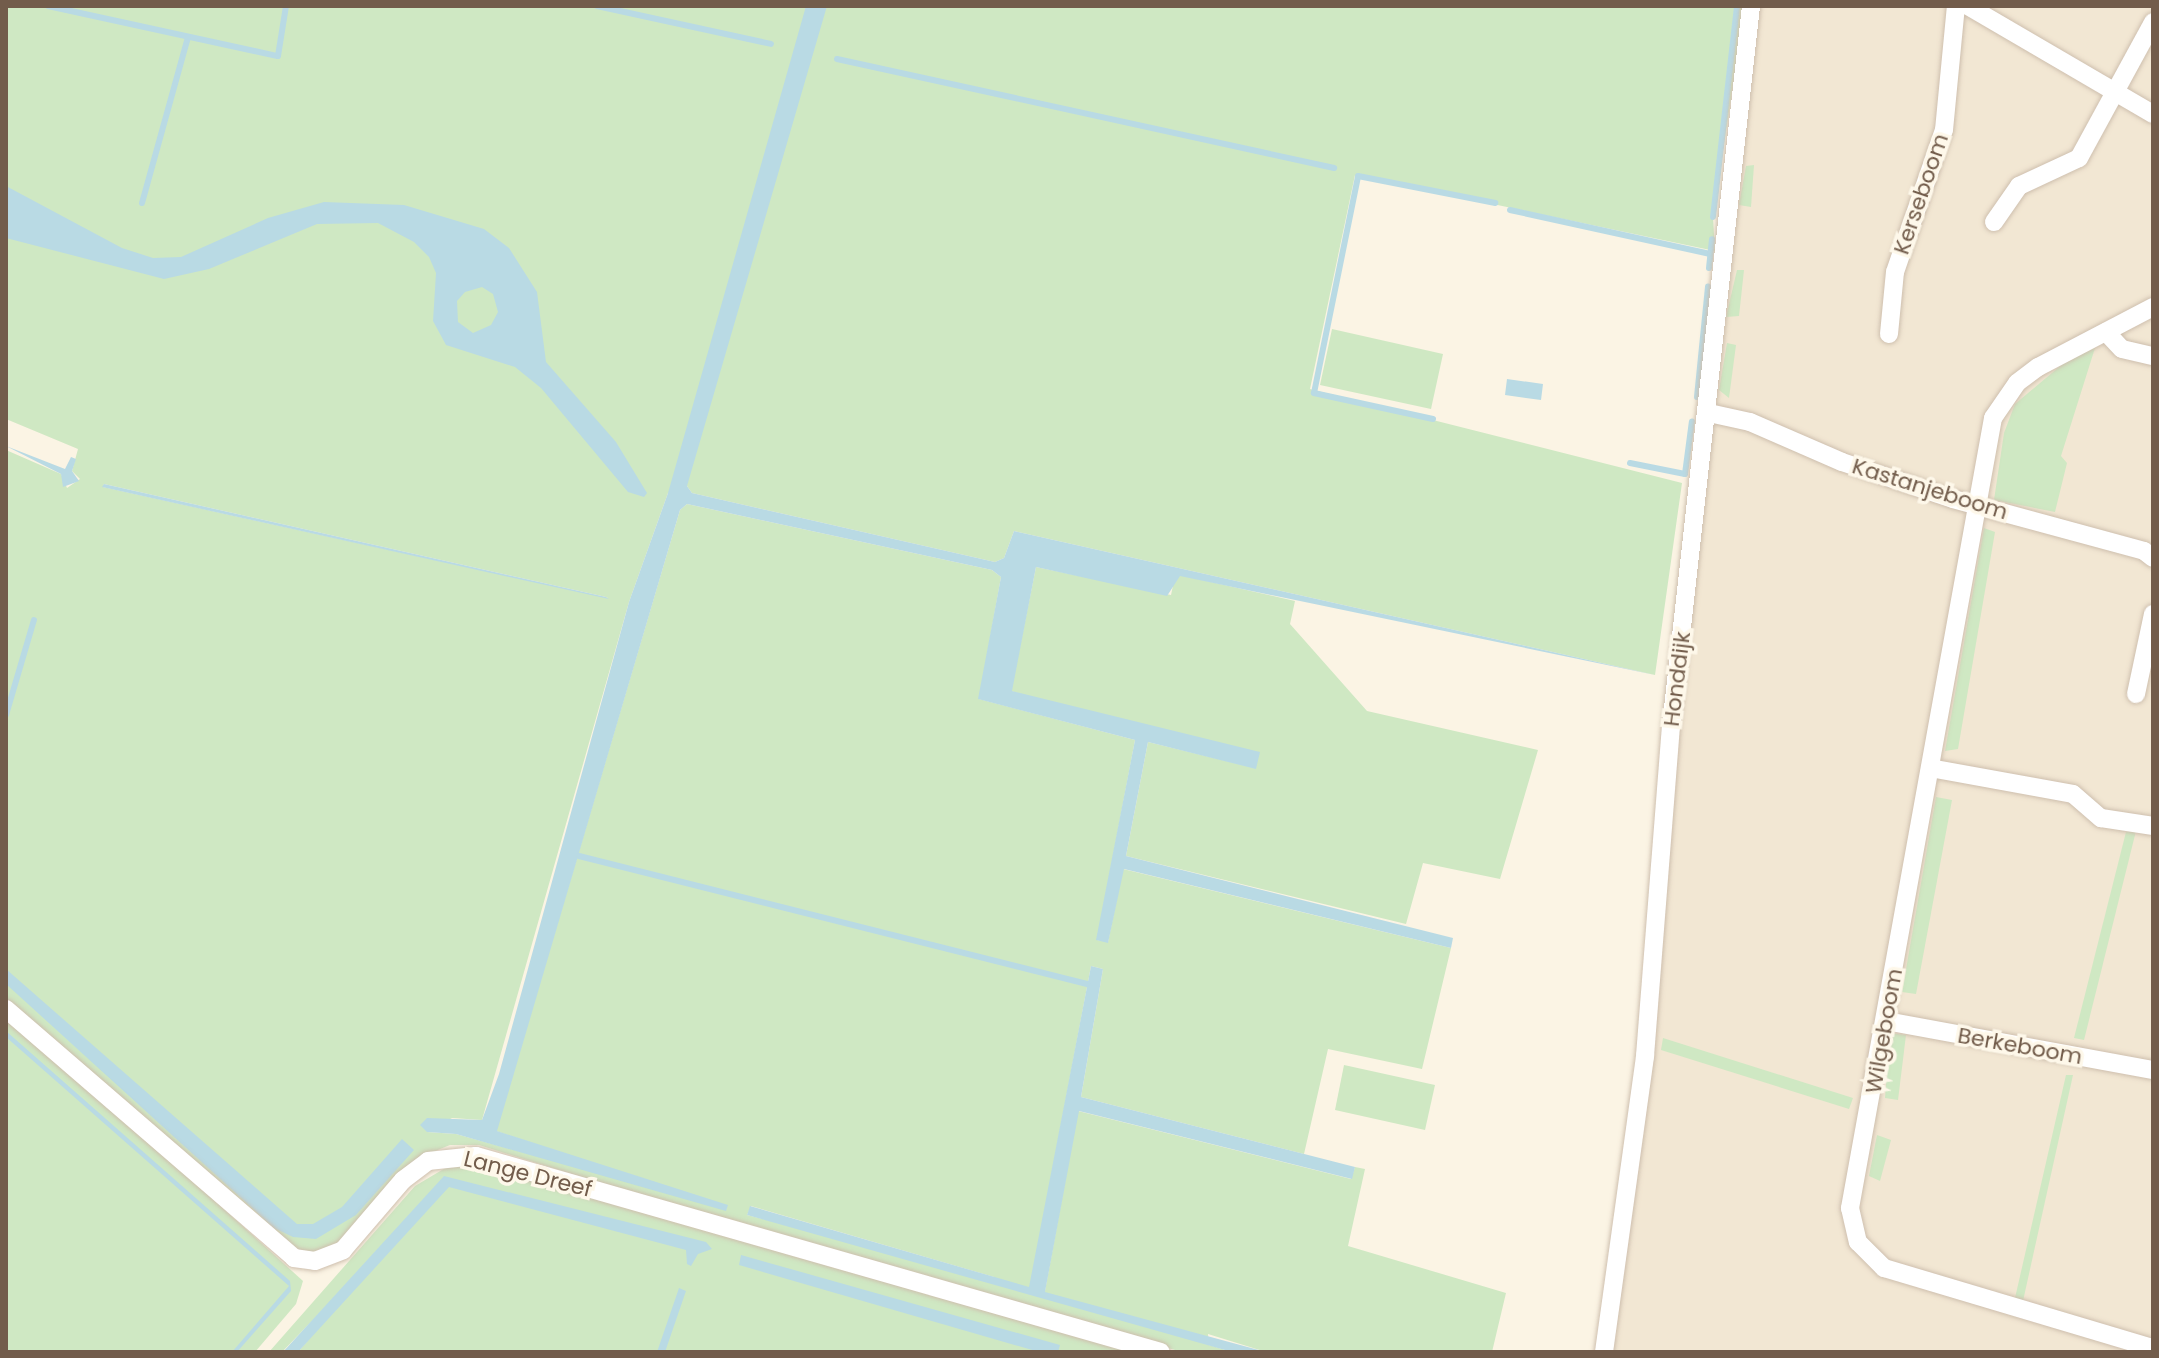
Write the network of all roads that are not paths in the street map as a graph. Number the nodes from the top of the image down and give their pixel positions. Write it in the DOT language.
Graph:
graph roads {
  1 [pos="1751,6"];
  2 [pos="1956,6"];
  3 [pos="1968,6"];
  4 [pos="2153,22"];
  5 [pos="2115,92"];
  6 [pos="2153,114"];
  7 [pos="1994,222"];
  8 [pos="2153,307"];
  9 [pos="2106,332"];
  10 [pos="1889,334"];
  11 [pos="2153,356"];
  12 [pos="1709,413"];
  13 [pos="1978,506"];
  14 [pos="2153,558"];
  15 [pos="2153,614"];
  16 [pos="2136,694"];
  17 [pos="1930,768"];
  18 [pos="2153,826"];
  19 [pos="6,1009"];
  20 [pos="1886,1021"];
  21 [pos="2153,1070"];
  22 [pos="2153,1348"];
  23 [pos="1161,1352"];
  24 [pos="1604,1352"];
  1 -- 12 [label="street, Honddijk"];
  2 -- 10 [label="street, Kerseboom"];
  3 -- 5 [label="street"];
  4 -- 5 [label="street"];
  5 -- 6 [label="street"];
  5 -- 7 [label="street"];
  8 -- 9 [label="street, Wilgeboom"];
  9 -- 11 [label="street"];
  9 -- 13 [label="street, Wilgeboom"];
  12 -- 13 [label="street, Kastanjeboom"];
  12 -- 24 [label="street, Honddijk"];
  13 -- 14 [label="street, Kastanjeboom"];
  13 -- 17 [label="street, Wilgeboom"];
  15 -- 16 [label="street"];
  17 -- 18 [label="street"];
  17 -- 20 [label="street, Wilgeboom"];
  19 -- 23 [label="street, Lange Dreef"];
  20 -- 21 [label="street, Berkeboom"];
  20 -- 22 [label="street, Wilgeboom"];
}
